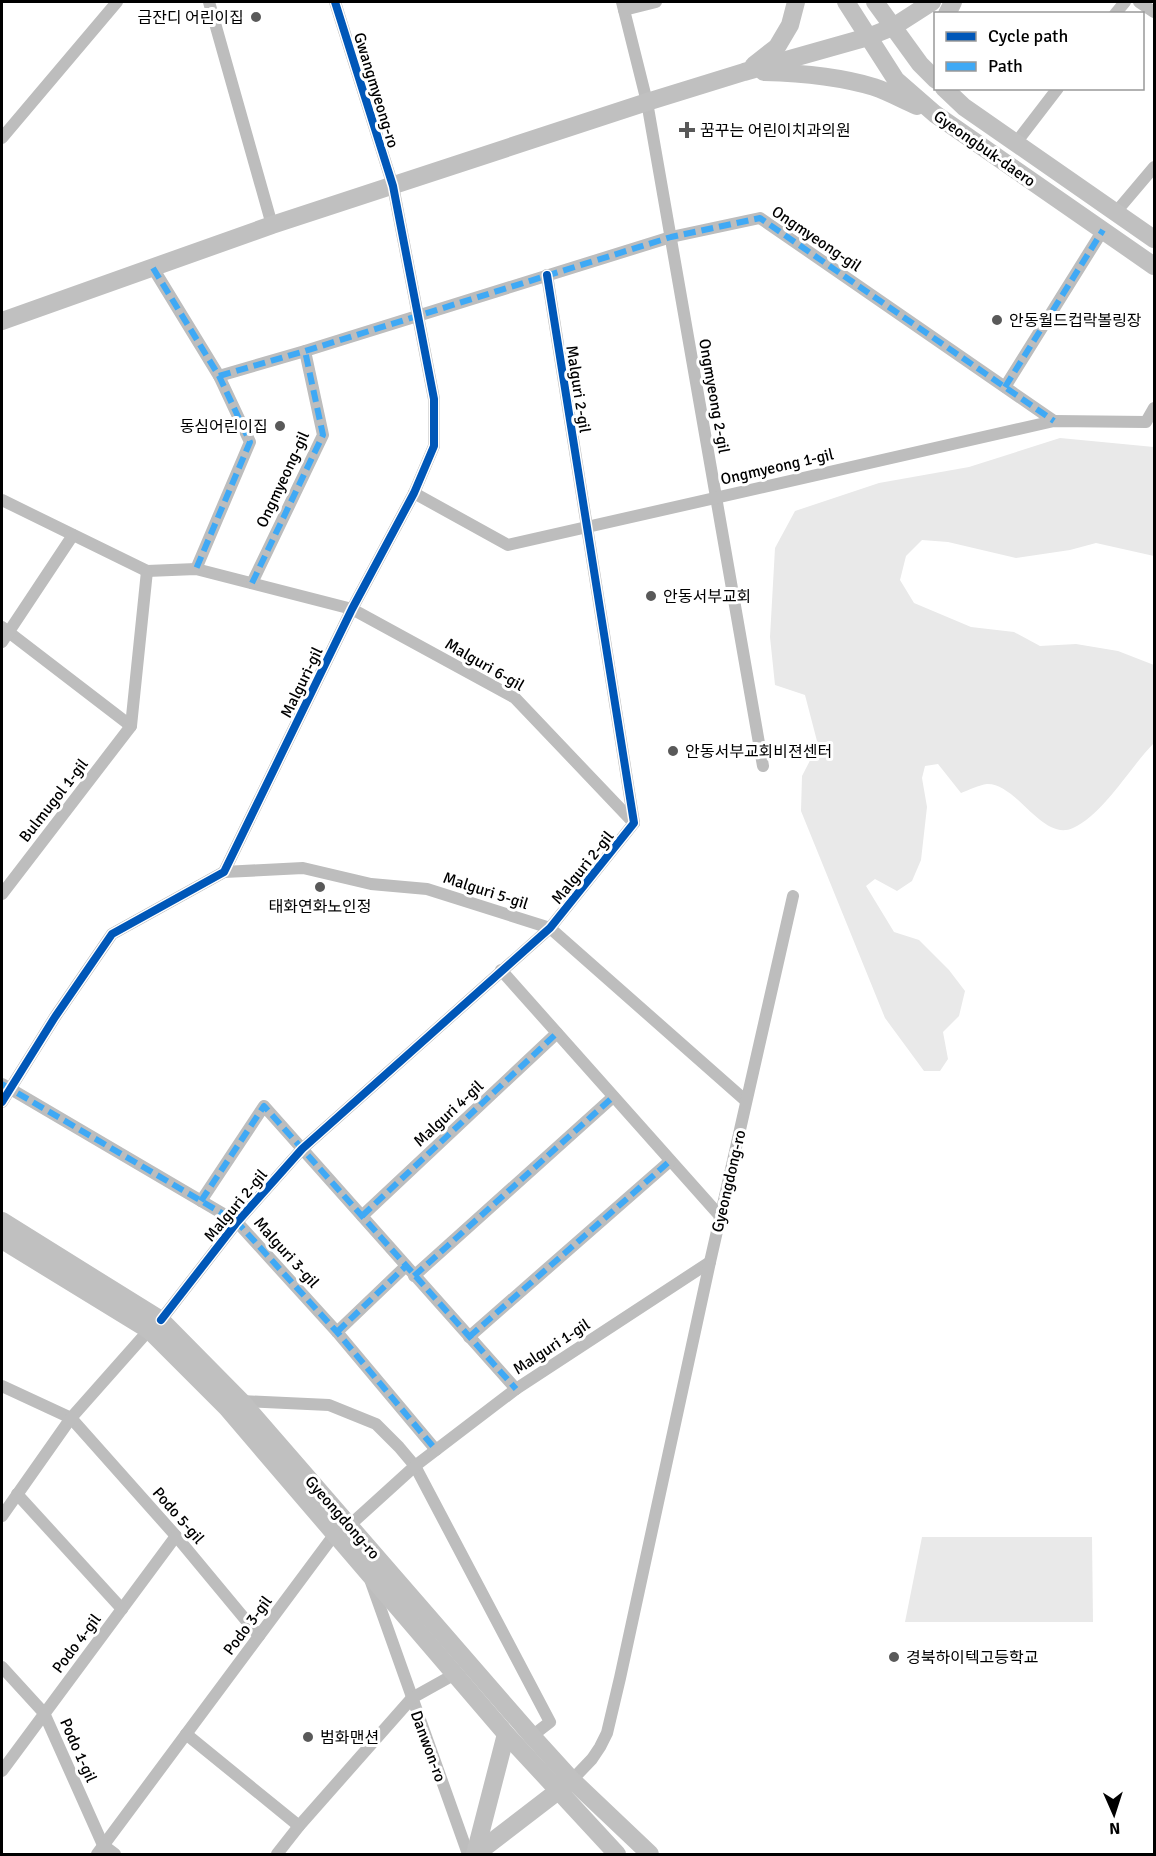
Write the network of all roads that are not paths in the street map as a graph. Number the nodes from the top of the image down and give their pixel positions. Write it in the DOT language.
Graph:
graph roads {
  1 [pos="117,2"];
  2 [pos="209,2"];
  3 [pos="335,2"];
  4 [pos="656,2"];
  5 [pos="796,2"];
  6 [pos="846,2"];
  7 [pos="875,2"];
  8 [pos="932,2"];
  9 [pos="1139,2"];
  10 [pos="623,6"];
  11 [pos="1155,12"];
  12 [pos="893,27"];
  13 [pos="868,37"];
  14 [pos="744,72"];
  15 [pos="934,78"];
  16 [pos="946,90"];
  17 [pos="954,90"];
  18 [pos="1056,90"];
  19 [pos="647,102"];
  20 [pos="964,107"];
  21 [pos="935,114"];
  22 [pos="2,138"];
  23 [pos="1015,144"];
  24 [pos="1155,166"];
  25 [pos="393,186"];
  26 [pos="1116,212"];
  27 [pos="272,225"];
  28 [pos="1103,230"];
  29 [pos="671,237"];
  30 [pos="1155,239"];
  31 [pos="1155,266"];
  32 [pos="153,268"];
  33 [pos="547,275"];
  34 [pos="419,314"];
  35 [pos="2,321"];
  36 [pos="305,351"];
  37 [pos="219,376"];
  38 [pos="1005,387"];
  39 [pos="1155,408"];
  40 [pos="1053,421"];
  41 [pos="414,493"];
  42 [pos="716,497"];
  43 [pos="2,500"];
  44 [pos="587,527"];
  45 [pos="73,535"];
  46 [pos="196,569"];
  47 [pos="147,571"];
  48 [pos="252,583"];
  49 [pos="352,609"];
  50 [pos="4,634"];
  51 [pos="131,726"];
  52 [pos="763,766"];
  53 [pos="634,823"];
  54 [pos="224,872"];
  55 [pos="2,894"];
  56 [pos="793,896"];
  57 [pos="550,928"];
  58 [pos="501,970"];
  59 [pos="557,1033"];
  60 [pos="6,1086"];
  61 [pos="613,1097"];
  62 [pos="746,1101"];
  63 [pos="2,1102"];
  64 [pos="302,1149"];
  65 [pos="670,1161"];
  66 [pos="201,1201"];
  67 [pos="362,1216"];
  68 [pos="720,1216"];
  69 [pos="2,1221"];
  70 [pos="237,1222"];
  71 [pos="2,1240"];
  72 [pos="710,1262"];
  73 [pos="406,1266"];
  74 [pos="414,1276"];
  75 [pos="155,1325"];
  76 [pos="337,1332"];
  77 [pos="468,1336"];
  78 [pos="2,1386"];
  79 [pos="516,1389"];
  80 [pos="242,1401"];
  81 [pos="71,1418"];
  82 [pos="436,1450"];
  83 [pos="415,1466"];
  84 [pos="17,1494"];
  85 [pos="2,1516"];
  86 [pos="350,1525"];
  87 [pos="334,1535"];
  88 [pos="176,1536"];
  89 [pos="367,1572"];
  90 [pos="122,1609"];
  91 [pos="259,1636"];
  92 [pos="2,1667"];
  93 [pos="455,1674"];
  94 [pos="412,1698"];
  95 [pos="44,1713"];
  96 [pos="186,1734"];
  97 [pos="506,1734"];
  98 [pos="532,1736"];
  99 [pos="2,1771"];
  100 [pos="565,1785"];
  101 [pos="299,1826"];
  102 [pos="100,1850"];
  103 [pos="115,1854"];
  104 [pos="277,1854"];
  105 [pos="468,1854"];
  106 [pos="476,1854"];
  107 [pos="617,1854"];
  108 [pos="650,1854"];
  1 -- 22 [label="street"];
  2 -- 27 [label="street"];
  3 -- 25 [label="street, Gwangmyeong-ro"];
  4 -- 10 [label="street"];
  5 -- 14 [label="street"];
  6 -- 13 [label="street, Gyeongbuk-daero"];
  7 -- 12 [label="street"];
  8 -- 12 [label="street"];
  9 -- 11 [label="street"];
  10 -- 19 [label="street, Ongmyeong 2-gil"];
  12 -- 13 [label="street"];
  12 -- 15 [label="street"];
  13 -- 14 [label="street"];
  13 -- 21 [label="street, Gyeongbuk-daero"];
  14 -- 19 [label="street"];
  14 -- 21 [label="street"];
  16 -- 20 [label="street, Gyeongbuk-daero"];
  17 -- 20 [label="street"];
  18 -- 23 [label="street"];
  19 -- 25 [label="street"];
  19 -- 29 [label="street, Ongmyeong 2-gil"];
  20 -- 23 [label="street, Gyeongbuk-daero"];
  21 -- 28 [label="street, Gyeongbuk-daero"];
  23 -- 26 [label="street, Gyeongbuk-daero"];
  24 -- 26 [label="street"];
  25 -- 27 [label="street"];
  25 -- 34 [label="street, Malguri-gil"];
  26 -- 30 [label="street, Gyeongbuk-daero"];
  27 -- 32 [label="street"];
  28 -- 31 [label="street, Gyeongbuk-daero"];
  28 -- 38 [label="street"];
  29 -- 33 [label="street, Ongmyeong-gil"];
  29 -- 38 [label="street, Ongmyeong-gil"];
  29 -- 42 [label="street, Ongmyeong 2-gil"];
  32 -- 35 [label="street"];
  32 -- 37 [label="street"];
  33 -- 34 [label="street, Ongmyeong-gil"];
  33 -- 44 [label="street, Malguri 2-gil"];
  34 -- 36 [label="street, Ongmyeong-gil"];
  34 -- 41 [label="street, Malguri-gil"];
  36 -- 37 [label="street, Ongmyeong-gil"];
  36 -- 48 [label="street, Ongmyeong-gil"];
  37 -- 46 [label="street"];
  38 -- 40 [label="street, Ongmyeong-gil"];
  39 -- 40 [label="street, Ongmyeong 1-gil"];
  40 -- 42 [label="street, Ongmyeong 1-gil"];
  41 -- 44 [label="street, Ongmyeong 1-gil"];
  41 -- 49 [label="street, Malguri-gil"];
  42 -- 44 [label="street, Ongmyeong 1-gil"];
  42 -- 52 [label="street, Ongmyeong 2-gil"];
  43 -- 45 [label="street"];
  44 -- 53 [label="street, Malguri 2-gil"];
  45 -- 47 [label="street"];
  45 -- 50 [label="street"];
  46 -- 47 [label="street"];
  46 -- 48 [label="street"];
  47 -- 51 [label="street"];
  48 -- 49 [label="street"];
  49 -- 53 [label="street, Malguri 6-gil"];
  49 -- 54 [label="street, Malguri-gil"];
  50 -- 51 [label="street"];
  51 -- 55 [label="street, Bulmugol 1-gil"];
  53 -- 57 [label="street, Malguri 2-gil"];
  54 -- 57 [label="street, Malguri 5-gil"];
  54 -- 60 [label="street"];
  56 -- 62 [label="street, Gyeongdong-ro"];
  57 -- 58 [label="street, Malguri 2-gil"];
  57 -- 62 [label="street, Malguri 5-gil"];
  58 -- 59 [label="street"];
  58 -- 64 [label="street, Malguri 2-gil"];
  59 -- 61 [label="street"];
  59 -- 67 [label="street, Malguri 4-gil"];
  60 -- 63 [label="street"];
  60 -- 66 [label="street, Malguri 3-gil"];
  61 -- 65 [label="street"];
  61 -- 74 [label="street"];
  62 -- 68 [label="street, Gyeongdong-ro"];
  64 -- 66 [label="street"];
  64 -- 67 [label="street"];
  64 -- 70 [label="street, Malguri 2-gil"];
  65 -- 68 [label="street"];
  65 -- 77 [label="street"];
  66 -- 70 [label="street, Malguri 3-gil"];
  67 -- 73 [label="street"];
  68 -- 72 [label="street, Gyeongdong-ro"];
  69 -- 75 [label="street, Gyeongdong-ro"];
  70 -- 75 [label="street, Malguri 2-gil"];
  70 -- 76 [label="street, Malguri 3-gil"];
  71 -- 75 [label="street, Gyeongdong-ro"];
  72 -- 79 [label="street, Malguri 1-gil"];
  72 -- 100 [label="street, Gyeongdong-ro"];
  73 -- 74 [label="street"];
  73 -- 76 [label="street"];
  74 -- 77 [label="street"];
  75 -- 80 [label="street, Gyeongdong-ro"];
  75 -- 81 [label="street, Malguri 2-gil"];
  75 -- 87 [label="street, Gyeongdong-ro"];
  76 -- 82 [label="street, Malguri 3-gil"];
  77 -- 79 [label="street"];
  78 -- 81 [label="street, Podo 5-gil"];
  79 -- 82 [label="street, Malguri 1-gil"];
  80 -- 83 [label="street"];
  80 -- 86 [label="street, Gyeongdong-ro"];
  81 -- 84 [label="street"];
  81 -- 88 [label="street, Podo 5-gil"];
  82 -- 83 [label="street, Malguri 1-gil"];
  83 -- 86 [label="street, Malguri 1-gil"];
  83 -- 98 [label="street"];
  84 -- 85 [label="street"];
  84 -- 90 [label="street"];
  86 -- 98 [label="street, Gyeongdong-ro"];
  87 -- 89 [label="street, Gyeongdong-ro"];
  87 -- 91 [label="street, Podo 3-gil"];
  88 -- 90 [label="street, Podo 4-gil"];
  88 -- 91 [label="street, Podo 5-gil"];
  89 -- 93 [label="street, Gyeongdong-ro"];
  89 -- 94 [label="street"];
  90 -- 95 [label="street, Podo 4-gil"];
  91 -- 96 [label="street, Podo 3-gil"];
  92 -- 95 [label="street, Podo 1-gil"];
  93 -- 94 [label="street"];
  93 -- 97 [label="street, Gyeongdong-ro"];
  94 -- 101 [label="street, Danwon-ro"];
  94 -- 105 [label="street, Danwon-ro"];
  95 -- 99 [label="street, Podo 4-gil"];
  95 -- 102 [label="street, Podo 1-gil"];
  96 -- 101 [label="street"];
  96 -- 102 [label="street, Podo 3-gil"];
  97 -- 100 [label="street, Gyeongdong-ro"];
  97 -- 106 [label="street"];
  98 -- 100 [label="street, Gyeongdong-ro"];
  100 -- 106 [label="street"];
  100 -- 107 [label="street, Gyeongdong-ro"];
  100 -- 108 [label="street, Gyeongdong-ro"];
  101 -- 104 [label="street"];
  102 -- 103 [label="street, Podo 1-gil"];
}
